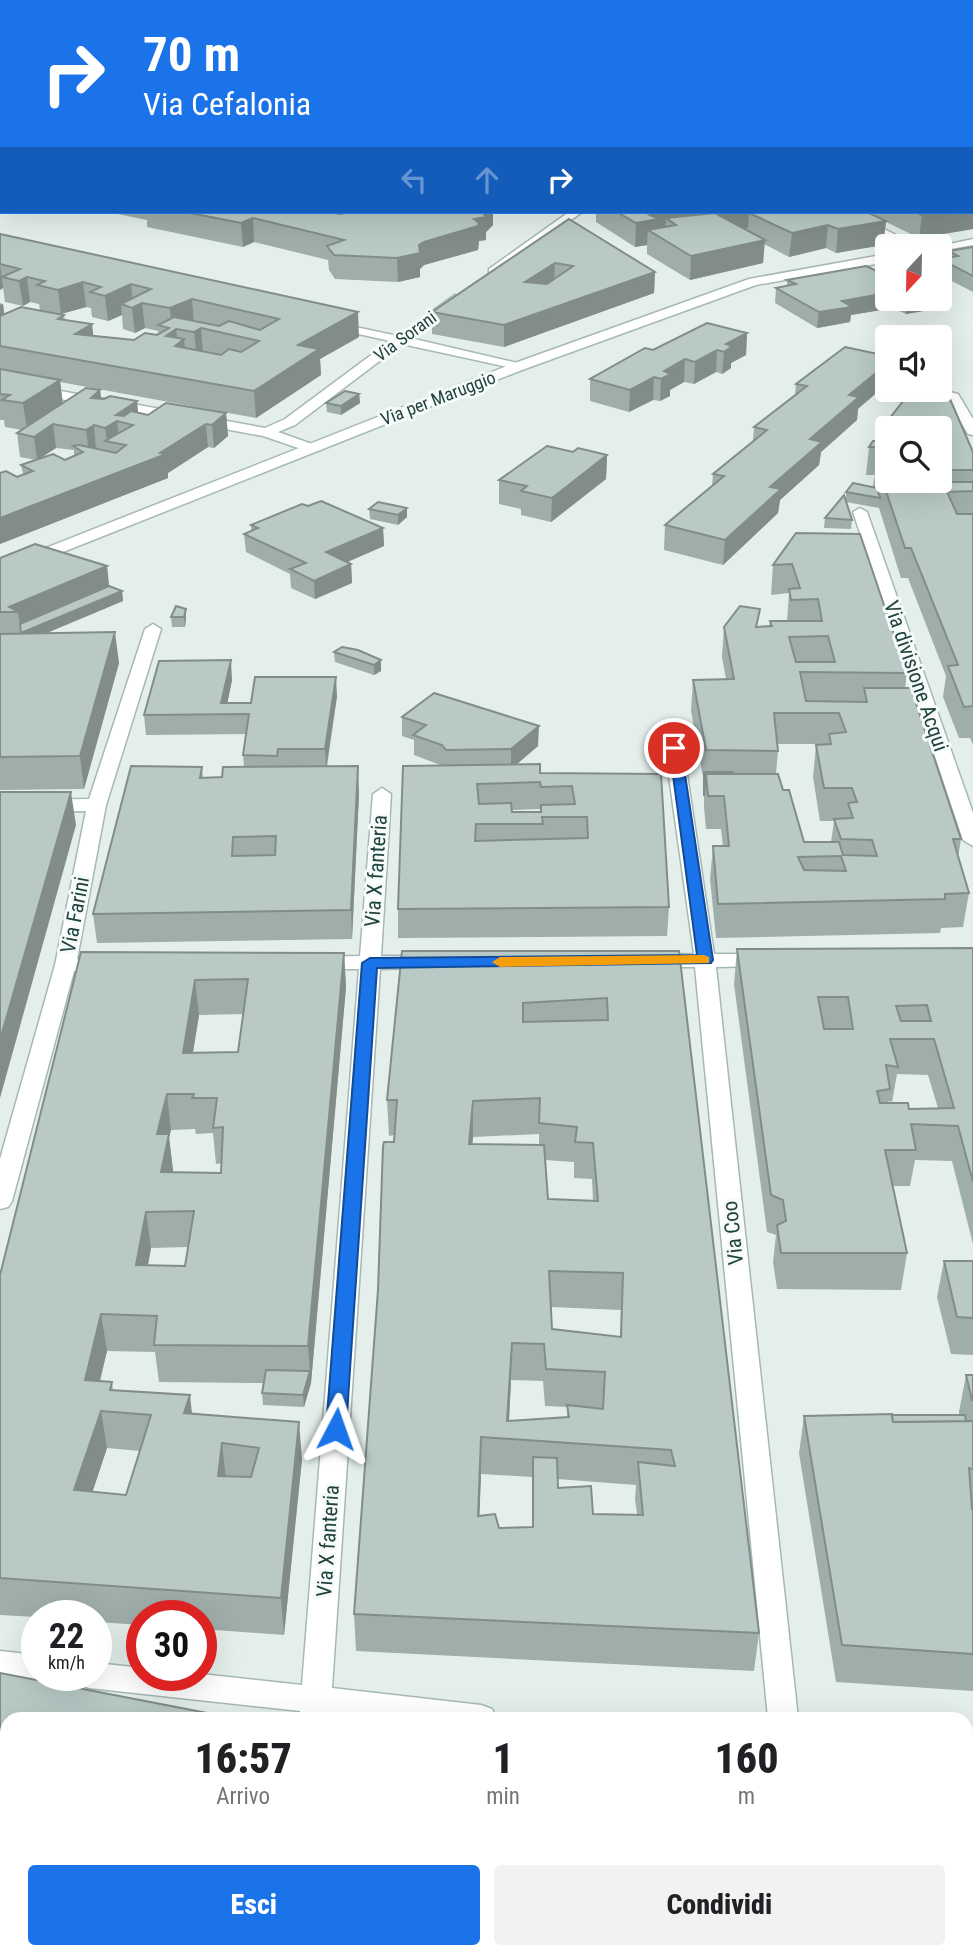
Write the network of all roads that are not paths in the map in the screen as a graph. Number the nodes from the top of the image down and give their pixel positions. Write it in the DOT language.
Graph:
graph roads {
  1 [pos="573,214"];
  2 [pos="846,214"];
  3 [pos="887,234"];
  4 [pos="973,242"];
  5 [pos="952,246"];
  6 [pos="875,260"];
  7 [pos="319,321"];
  8 [pos="399,339"];
  9 [pos="517,367"];
  10 [pos="0,384"];
  11 [pos="952,396"];
  12 [pos="973,431"];
  13 [pos="266,432"];
  14 [pos="310,448"];
  15 [pos="860,512"];
  16 [pos="0,572"];
  17 [pos="153,629"];
  18 [pos="674,748"];
  19 [pos="382,793"];
  20 [pos="97,805"];
  21 [pos="0,806"];
  22 [pos="973,840"];
  23 [pos="705,960"];
  24 [pos="786,960"];
  25 [pos="635,961"];
  26 [pos="454,962"];
  27 [pos="300,963"];
  28 [pos="370,963"];
  29 [pos="120,964"];
  30 [pos="65,965"];
  31 [pos="0,1201"];
  32 [pos="0,1664"];
  33 [pos="21,1666"];
  34 [pos="112,1679"];
  35 [pos="316,1711"];
  36 [pos="340,1712"];
  37 [pos="782,1712"];
  1 -- 8 [label="street, Via Sorani"];
  2 -- 3 [label="street"];
  4 -- 5 [label="street"];
  6 -- 9 [label="street, Via per Maruggio"];
  7 -- 8 [label="street"];
  8 -- 9 [label="street"];
  8 -- 13 [label="street, Via Sorani"];
  9 -- 14 [label="street, Via per Maruggio"];
  10 -- 13 [label="street"];
  11 -- 12 [label="street"];
  13 -- 14 [label="street"];
  14 -- 16 [label="street, Via per Maruggio"];
  15 -- 22 [label="street, Via divisione Acqui"];
  17 -- 20 [label="street, Via Farini"];
  18 -- 23 [label="street, Via Coo"];
  19 -- 28 [label="street, Via X fanteria"];
  20 -- 21 [label="street"];
  20 -- 30 [label="street, Via Farini"];
  23 -- 24 [label="street"];
  23 -- 25 [label="street"];
  23 -- 37 [label="street, Via Coo"];
  26 -- 28 [label="street"];
  27 -- 28 [label="street"];
  28 -- 35 [label="street, Via X fanteria"];
  29 -- 30 [label="street"];
  30 -- 31 [label="street, Via Farini"];
  32 -- 33 [label="street"];
  34 -- 35 [label="street"];
  35 -- 36 [label="street"];
}
